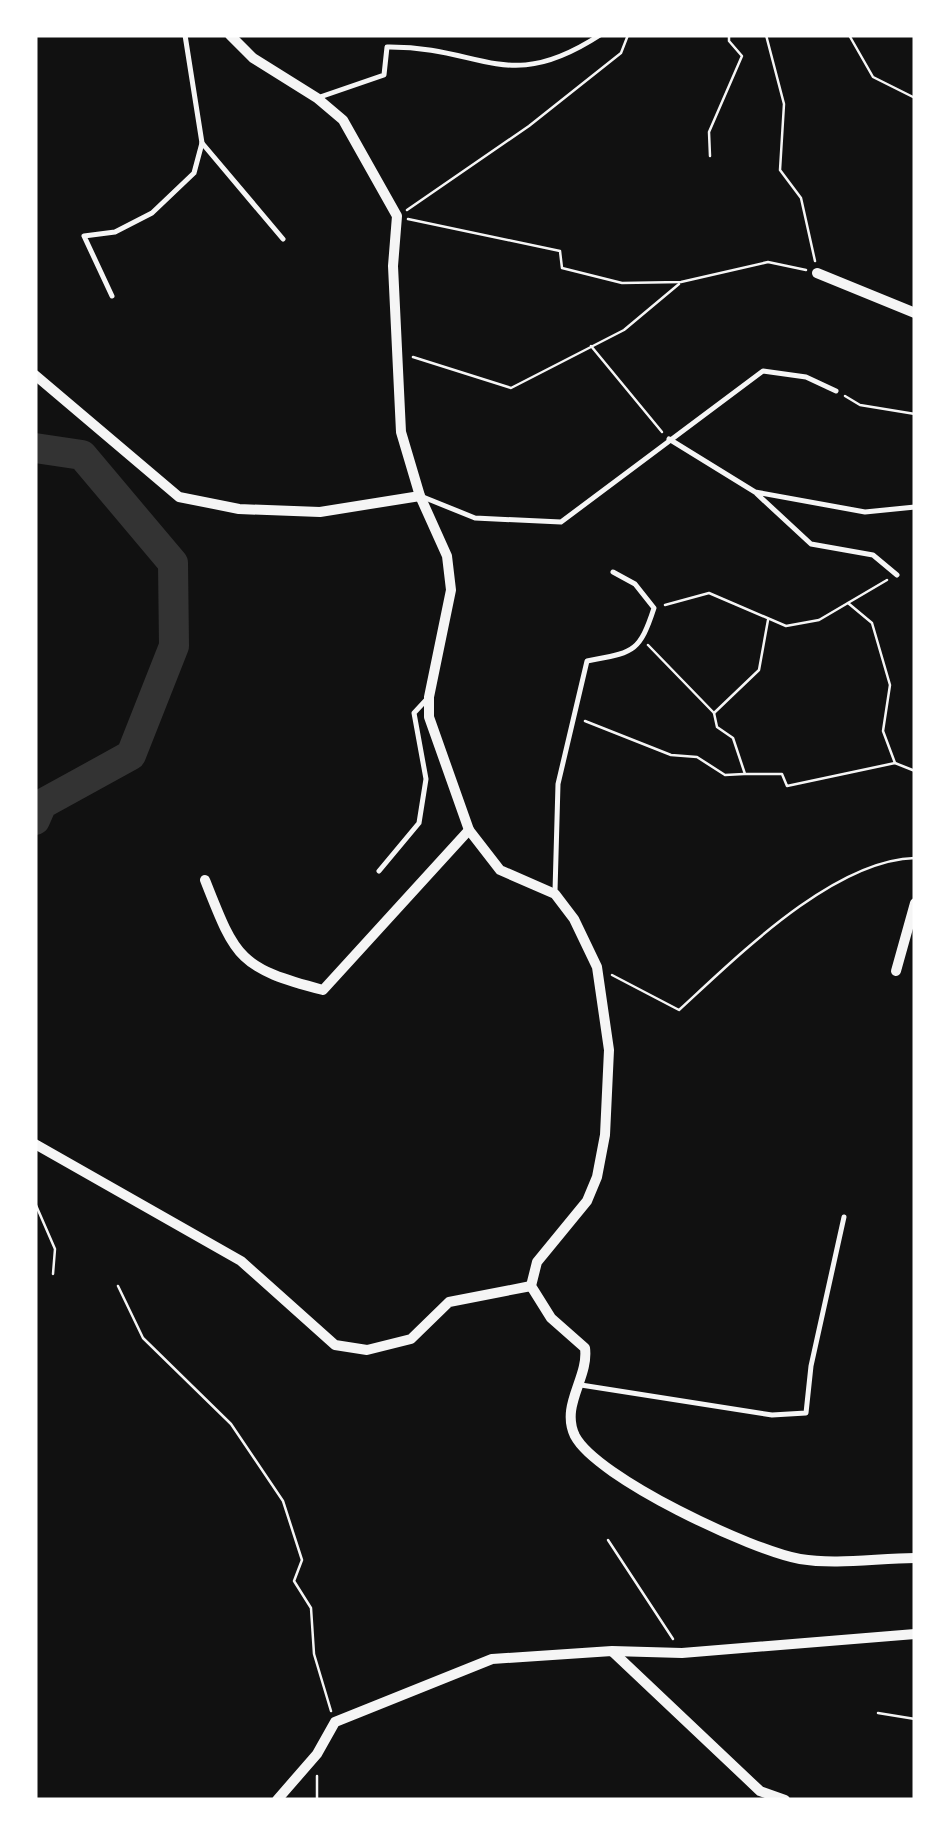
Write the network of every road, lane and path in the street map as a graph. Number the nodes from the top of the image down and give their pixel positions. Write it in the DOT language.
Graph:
graph roads {
  1 [pos="185,35"];
  2 [pos="230,35"];
  3 [pos="600,35"];
  4 [pos="628,35"];
  5 [pos="729,35"];
  6 [pos="766,35"];
  7 [pos="848,35"];
  8 [pos="318,98"];
  9 [pos="915,98"];
  10 [pos="202,143"];
  11 [pos="710,156"];
  12 [pos="397,216"];
  13 [pos="283,240"];
  14 [pos="817,272"];
  15 [pos="681,282"];
  16 [pos="112,296"];
  17 [pos="915,313"];
  18 [pos="590,344"];
  19 [pos="397,352"];
  20 [pos="35,375"];
  21 [pos="836,392"];
  22 [pos="915,414"];
  23 [pos="669,439"];
  24 [pos="754,492"];
  25 [pos="420,496"];
  26 [pos="915,507"];
  27 [pos="613,572"];
  28 [pos="896,575"];
  29 [pos="847,603"];
  30 [pos="654,608"];
  31 [pos="768,618"];
  32 [pos="644,641"];
  33 [pos="429,697"];
  34 [pos="714,713"];
  35 [pos="574,717"];
  36 [pos="894,764"];
  37 [pos="915,771"];
  38 [pos="746,774"];
  39 [pos="469,830"];
  40 [pos="915,858"];
  41 [pos="379,871"];
  42 [pos="205,880"];
  43 [pos="555,894"];
  44 [pos="915,904"];
  45 [pos="597,968"];
  46 [pos="896,971"];
  47 [pos="35,1144"];
  48 [pos="35,1203"];
  49 [pos="844,1217"];
  50 [pos="54,1274"];
  51 [pos="118,1286"];
  52 [pos="531,1286"];
  53 [pos="578,1384"];
  54 [pos="608,1540"];
  55 [pos="915,1558"];
  56 [pos="915,1634"];
  57 [pos="612,1652"];
  58 [pos="682,1653"];
  59 [pos="878,1714"];
  60 [pos="915,1719"];
  61 [pos="335,1722"];
  62 [pos="317,1754"];
  63 [pos="757,1795"];
  64 [pos="277,1800"];
  65 [pos="317,1800"];
  66 [pos="514,1800"];
  67 [pos="593,1800"];
  68 [pos="785,1800"];
  1 -- 10 [label="lane"];
  2 -- 8 [label="street"];
  3 -- 8 [label="lane"];
  4 -- 12 [label="path"];
  5 -- 11 [label="path"];
  6 -- 14 [label="path"];
  7 -- 9 [label="path"];
  8 -- 12 [label="street"];
  10 -- 13 [label="lane"];
  10 -- 16 [label="lane"];
  12 -- 15 [label="path"];
  12 -- 19 [label="street"];
  14 -- 15 [label="path"];
  14 -- 17 [label="street"];
  15 -- 18 [label="path"];
  18 -- 19 [label="path"];
  18 -- 23 [label="path"];
  19 -- 25 [label="street"];
  20 -- 25 [label="street"];
  21 -- 22 [label="path"];
  21 -- 23 [label="lane"];
  23 -- 24 [label="lane"];
  23 -- 25 [label="lane"];
  24 -- 26 [label="lane"];
  24 -- 28 [label="lane"];
  25 -- 33 [label="street"];
  27 -- 30 [label="lane"];
  28 -- 29 [label="path"];
  29 -- 31 [label="path"];
  29 -- 36 [label="path"];
  30 -- 31 [label="path"];
  30 -- 32 [label="lane"];
  31 -- 34 [label="path"];
  32 -- 34 [label="path"];
  32 -- 35 [label="lane"];
  33 -- 39 [label="street"];
  33 -- 41 [label="lane"];
  34 -- 38 [label="path"];
  35 -- 38 [label="path"];
  35 -- 43 [label="lane"];
  36 -- 37 [label="path"];
  36 -- 38 [label="path"];
  39 -- 42 [label="street"];
  39 -- 43 [label="street"];
  40 -- 45 [label="path"];
  43 -- 45 [label="street"];
  44 -- 46 [label="street"];
  45 -- 52 [label="street"];
  47 -- 52 [label="street"];
  48 -- 50 [label="path"];
  49 -- 53 [label="lane"];
  51 -- 61 [label="path"];
  52 -- 53 [label="street"];
  53 -- 55 [label="street"];
  54 -- 58 [label="path"];
  56 -- 58 [label="street"];
  57 -- 58 [label="street"];
  57 -- 61 [label="street"];
  57 -- 63 [label="street"];
  59 -- 60 [label="path"];
  61 -- 62 [label="street"];
  62 -- 64 [label="street"];
  62 -- 65 [label="path"];
  63 -- 68 [label="street"];
  66 -- 67 [label="path"];
}
